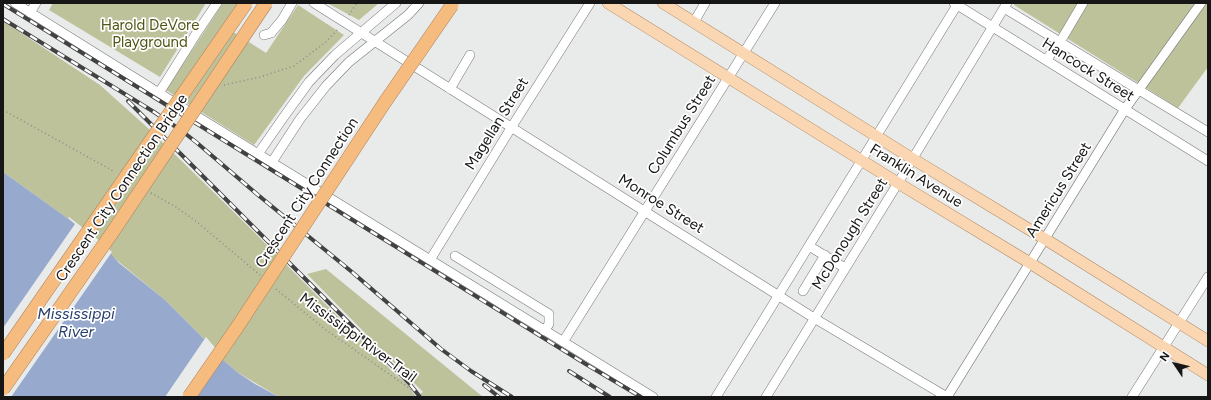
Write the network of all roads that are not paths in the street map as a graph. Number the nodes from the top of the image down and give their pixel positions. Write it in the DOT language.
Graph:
graph roads {
  1 [pos="14,3"];
  2 [pos="36,3"];
  3 [pos="217,3"];
  4 [pos="246,3"];
  5 [pos="266,3"];
  6 [pos="292,3"];
  7 [pos="314,3"];
  8 [pos="396,3"];
  9 [pos="419,3"];
  10 [pos="590,3"];
  11 [pos="608,3"];
  12 [pos="705,3"];
  13 [pos="775,3"];
  14 [pos="1083,3"];
  15 [pos="1202,3"];
  16 [pos="955,4"];
  17 [pos="452,5"];
  18 [pos="670,5"];
  19 [pos="1006,5"];
  20 [pos="30,13"];
  21 [pos="694,22"];
  22 [pos="992,26"];
  23 [pos="360,32"];
  24 [pos="264,35"];
  25 [pos="374,42"];
  26 [pos="1060,42"];
  27 [pos="743,53"];
  28 [pos="470,55"];
  29 [pos="1046,60"];
  30 [pos="728,78"];
  31 [pos="450,89"];
  32 [pos="1140,90"];
  33 [pos="159,93"];
  34 [pos="1125,109"];
  35 [pos="511,128"];
  36 [pos="1208,132"];
  37 [pos="876,136"];
  38 [pos="258,154"];
  39 [pos="913,159"];
  40 [pos="862,160"];
  41 [pos="1208,161"];
  42 [pos="272,162"];
  43 [pos="898,184"];
  44 [pos="645,211"];
  45 [pos="1045,239"];
  46 [pos="809,246"];
  47 [pos="825,255"];
  48 [pos="455,256"];
  49 [pos="430,260"];
  50 [pos="1030,263"];
  51 [pos="845,268"];
  52 [pos="478,270"];
  53 [pos="1208,277"];
  54 [pos="469,284"];
  55 [pos="512,291"];
  56 [pos="803,291"];
  57 [pos="779,295"];
  58 [pos="503,305"];
  59 [pos="814,318"];
  60 [pos="1179,323"];
  61 [pos="544,331"];
  62 [pos="1208,341"];
  63 [pos="563,342"];
  64 [pos="1164,347"];
  65 [pos="3,354"];
  66 [pos="1208,375"];
  67 [pos="3,389"];
  68 [pos="188,397"];
  69 [pos="653,397"];
  70 [pos="716,397"];
  71 [pos="766,397"];
  72 [pos="947,397"];
  73 [pos="1132,397"];
  1 -- 20 [label="street"];
  2 -- 20 [label="street"];
  3 -- 33 [label="street"];
  4 -- 65 [label="highway, bridge"];
  5 -- 67 [label="highway, Crescent City Connection Bridge, bridge"];
  6 -- 24 [label="street"];
  7 -- 23 [label="street, Monroe Street"];
  8 -- 23 [label="street"];
  9 -- 25 [label="street"];
  10 -- 35 [label="street, Magellan Street"];
  11 -- 30 [label="main road, Franklin Avenue"];
  12 -- 21 [label="street"];
  13 -- 27 [label="street, Columbus Street"];
  14 -- 26 [label="street"];
  15 -- 32 [label="street, Americus Street"];
  16 -- 22 [label="street, Hancock Street"];
  16 -- 37 [label="street, McDonough Street"];
  17 -- 68 [label="highway, Crescent City Connection, bridge"];
  18 -- 21 [label="main road, Franklin Avenue"];
  19 -- 22 [label="street, McDonough Street"];
  19 -- 26 [label="street, Hancock Street"];
  20 -- 33 [label="street"];
  21 -- 27 [label="main road, Franklin Avenue"];
  22 -- 29 [label="street, Hancock Street"];
  22 -- 39 [label="street, McDonough Street"];
  23 -- 25 [label="street, Monroe Street"];
  23 -- 38 [label="street"];
  25 -- 31 [label="street, Monroe Street"];
  25 -- 42 [label="street"];
  26 -- 29 [label="street"];
  26 -- 32 [label="street, Hancock Street"];
  27 -- 30 [label="street, Columbus Street"];
  27 -- 37 [label="main road, Franklin Avenue"];
  28 -- 31 [label="street"];
  29 -- 34 [label="street, Hancock Street"];
  30 -- 40 [label="main road, Franklin Avenue"];
  30 -- 44 [label="street, Columbus Street"];
  31 -- 35 [label="street, Monroe Street"];
  32 -- 34 [label="street, Americus Street"];
  32 -- 36 [label="street, Hancock Street"];
  33 -- 38 [label="street"];
  34 -- 41 [label="street, Hancock Street"];
  34 -- 45 [label="street, Americus Street"];
  35 -- 44 [label="street, Monroe Street"];
  35 -- 49 [label="street, Magellan Street"];
  37 -- 39 [label="main road, Franklin Avenue"];
  37 -- 40 [label="street, McDonough Street"];
  38 -- 42 [label="street"];
  39 -- 43 [label="street, McDonough Street"];
  39 -- 45 [label="main road, Franklin Avenue"];
  40 -- 43 [label="main road, Franklin Avenue"];
  40 -- 46 [label="street, McDonough Street"];
  42 -- 49 [label="street"];
  43 -- 50 [label="main road, Franklin Avenue"];
  43 -- 51 [label="street, McDonough Street"];
  44 -- 57 [label="street, Monroe Street"];
  44 -- 63 [label="street, Columbus Street"];
  45 -- 50 [label="street, Americus Street"];
  45 -- 60 [label="main road, Franklin Avenue"];
  46 -- 47 [label="street"];
  46 -- 57 [label="street, McDonough Street"];
  47 -- 51 [label="street"];
  47 -- 56 [label="street"];
  48 -- 52 [label="street"];
  49 -- 54 [label="street"];
  50 -- 64 [label="main road, Franklin Avenue"];
  50 -- 72 [label="street, Americus Street"];
  51 -- 59 [label="street, McDonough Street"];
  52 -- 54 [label="street"];
  52 -- 55 [label="street"];
  53 -- 60 [label="street"];
  54 -- 58 [label="street"];
  55 -- 58 [label="street"];
  55 -- 61 [label="street"];
  57 -- 59 [label="street, Monroe Street"];
  57 -- 70 [label="street, McDonough Street"];
  58 -- 61 [label="street"];
  59 -- 71 [label="street, McDonough Street"];
  59 -- 72 [label="street, Monroe Street"];
  60 -- 62 [label="main road, Franklin Avenue"];
  60 -- 64 [label="street"];
  61 -- 63 [label="street"];
  63 -- 69 [label="street"];
  64 -- 66 [label="main road, Franklin Avenue"];
  64 -- 73 [label="street"];
}
